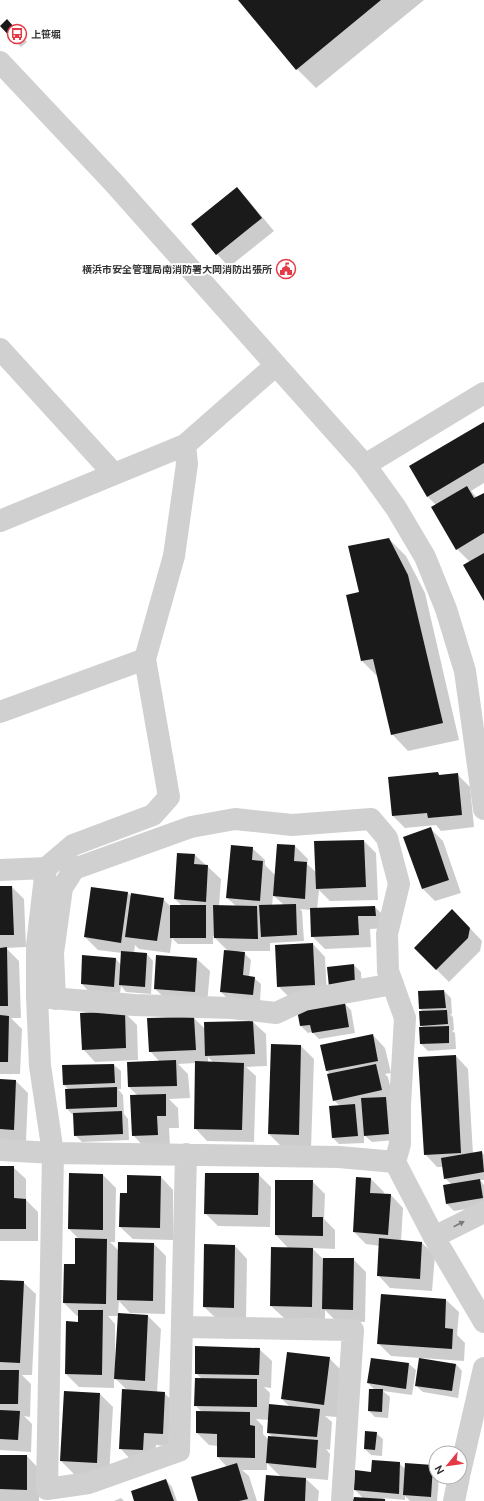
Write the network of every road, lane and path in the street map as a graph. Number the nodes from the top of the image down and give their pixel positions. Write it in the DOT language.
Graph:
graph roads {
  1 [pos="1,66"];
  2 [pos="0,349"];
  3 [pos="275,366"];
  4 [pos="484,392"];
  5 [pos="185,445"];
  6 [pos="365,465"];
  7 [pos="114,474"];
  8 [pos="0,521"];
  9 [pos="145,659"];
  10 [pos="0,712"];
  11 [pos="484,809"];
  12 [pos="46,868"];
  13 [pos="0,870"];
  14 [pos="393,984"];
  15 [pos="46,998"];
  16 [pos="0,1150"];
  17 [pos="53,1153"];
  18 [pos="186,1154"];
  19 [pos="395,1162"];
  20 [pos="484,1212"];
  21 [pos="434,1236"];
  22 [pos="484,1322"];
  23 [pos="182,1327"];
  24 [pos="484,1368"];
  25 [pos="466,1445"];
  26 [pos="457,1485"];
  27 [pos="342,1501"];
  28 [pos="454,1501"];
  1 -- 3 [label="street"];
  2 -- 7 [label="street"];
  3 -- 5 [label="street"];
  3 -- 6 [label="street"];
  4 -- 6 [label="street"];
  5 -- 7 [label="street"];
  5 -- 9 [label="street"];
  6 -- 11 [label="street"];
  7 -- 8 [label="street"];
  9 -- 10 [label="street"];
  9 -- 12 [label="street"];
  12 -- 13 [label="street"];
  12 -- 15 [label="street"];
  14 -- 15 [label="street"];
  14 -- 15 [label="street"];
  14 -- 19 [label="street"];
  15 -- 17 [label="street"];
  16 -- 17 [label="street"];
  17 -- 18 [label="street"];
  17 -- 23 [label="street"];
  18 -- 19 [label="street"];
  18 -- 23 [label="street"];
  19 -- 21 [label="street"];
  21 -- 20 [label="street, one-way"];
  21 -- 22 [label="street"];
  23 -- 27 [label="street"];
  24 -- 25 [label="street"];
  26 -- 28 [label="street"];
}
